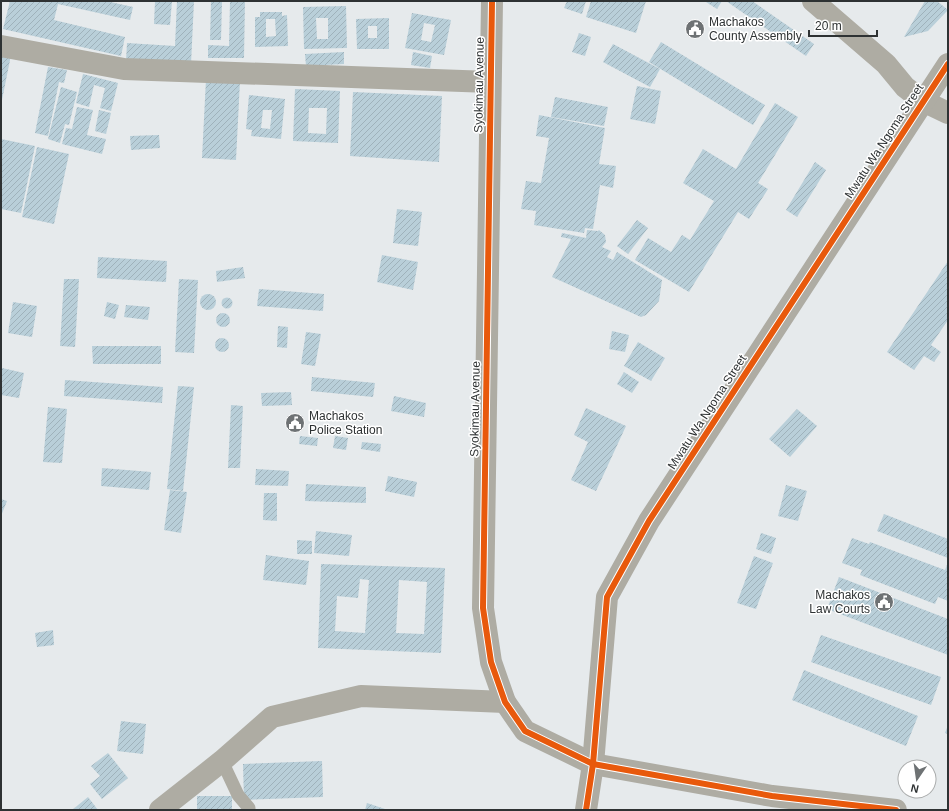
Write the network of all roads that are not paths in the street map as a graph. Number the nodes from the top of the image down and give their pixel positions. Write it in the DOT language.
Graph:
graph roads {
  1 [pos="492,1"];
  2 [pos="817,2"];
  3 [pos="1,46"];
  4 [pos="948,64"];
  5 [pos="490,82"];
  6 [pos="923,101"];
  7 [pos="948,113"];
  8 [pos="505,702"];
  9 [pos="222,761"];
  10 [pos="594,764"];
  11 [pos="160,810"];
  12 [pos="249,810"];
  13 [pos="586,810"];
  14 [pos="896,810"];
  1 -- 5 [label="street, Syokimau Avenue"];
  2 -- 6 [label="street, Mwatu Wa Ngoma Street"];
  3 -- 5 [label="street"];
  4 -- 6 [label="street, Mwatu Wa Ngoma Street"];
  5 -- 8 [label="street, Syokimau Avenue"];
  6 -- 7 [label="street, Mwatu Wa Ngoma Street"];
  6 -- 10 [label="street, Mwatu Wa Ngoma Street"];
  8 -- 9 [label="street"];
  8 -- 10 [label="street, Syokimau Avenue"];
  9 -- 11 [label="street"];
  9 -- 12 [label="lane"];
  10 -- 13 [label="street, Mwatu Wa Ngoma Street"];
  10 -- 14 [label="street, Syokimau Avenue"];
}
